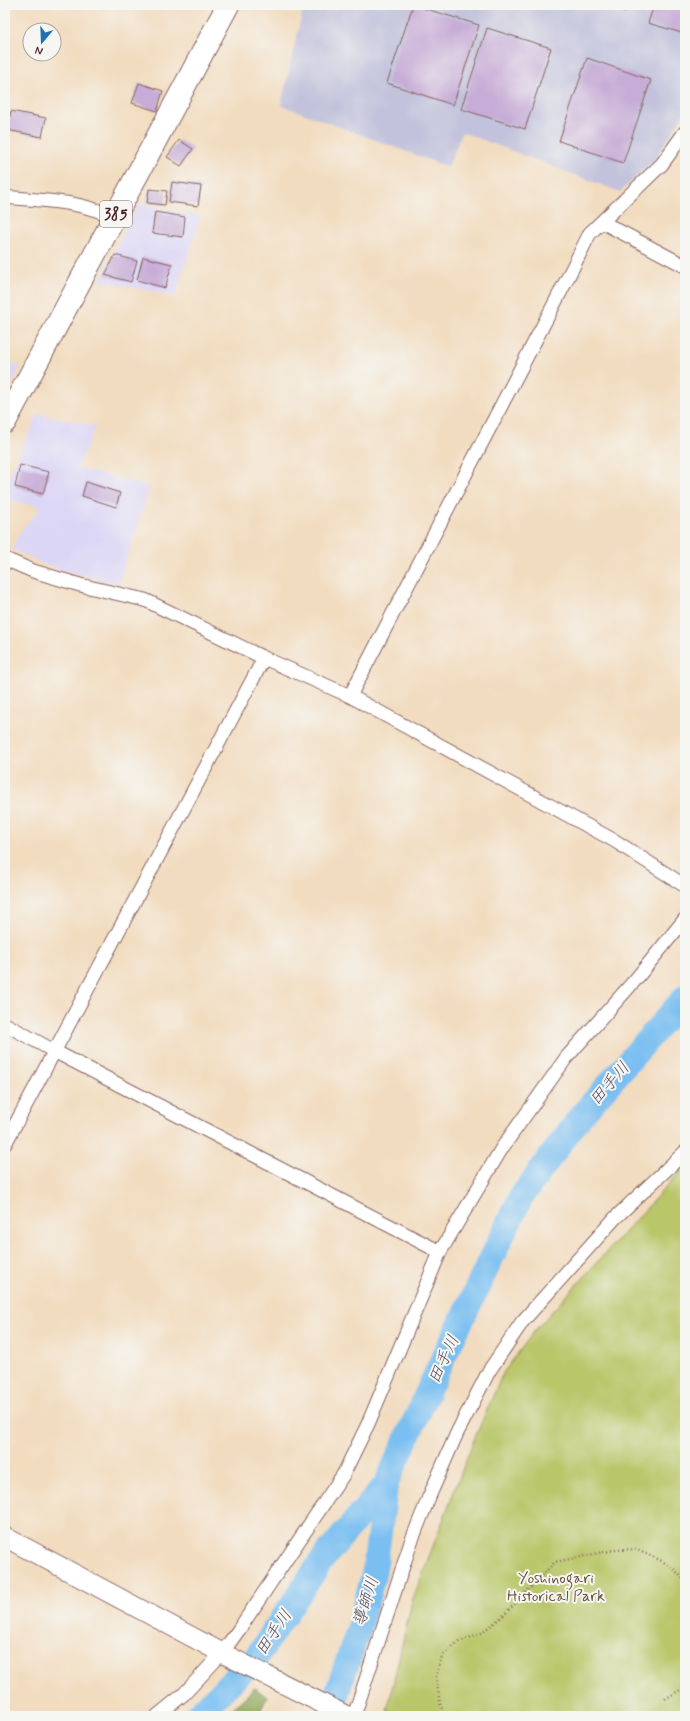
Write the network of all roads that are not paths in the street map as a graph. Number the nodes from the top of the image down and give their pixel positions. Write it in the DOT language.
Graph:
graph roads {
  1 [pos="228,5"];
  2 [pos="685,132"];
  3 [pos="5,197"];
  4 [pos="114,218"];
  5 [pos="602,222"];
  6 [pos="685,266"];
  7 [pos="5,422"];
  8 [pos="5,559"];
  9 [pos="264,658"];
  10 [pos="350,696"];
  11 [pos="685,886"];
  12 [pos="685,919"];
  13 [pos="5,1024"];
  14 [pos="54,1051"];
  15 [pos="5,1144"];
  16 [pos="685,1152"];
  17 [pos="440,1252"];
  18 [pos="5,1537"];
  19 [pos="222,1653"];
  20 [pos="157,1716"];
  21 [pos="347,1716"];
  22 [pos="354,1716"];
  1 -- 4 [label="highway, 385"];
  2 -- 5 [label="street"];
  3 -- 4 [label="street"];
  4 -- 7 [label="highway, 385"];
  5 -- 6 [label="street"];
  5 -- 10 [label="street"];
  8 -- 9 [label="street"];
  9 -- 10 [label="street"];
  9 -- 14 [label="street"];
  10 -- 11 [label="street"];
  12 -- 17 [label="street"];
  13 -- 14 [label="street"];
  14 -- 15 [label="street"];
  14 -- 17 [label="street"];
  16 -- 22 [label="street"];
  17 -- 19 [label="street"];
  18 -- 19 [label="street"];
  19 -- 20 [label="street"];
  19 -- 21 [label="street"];
}
